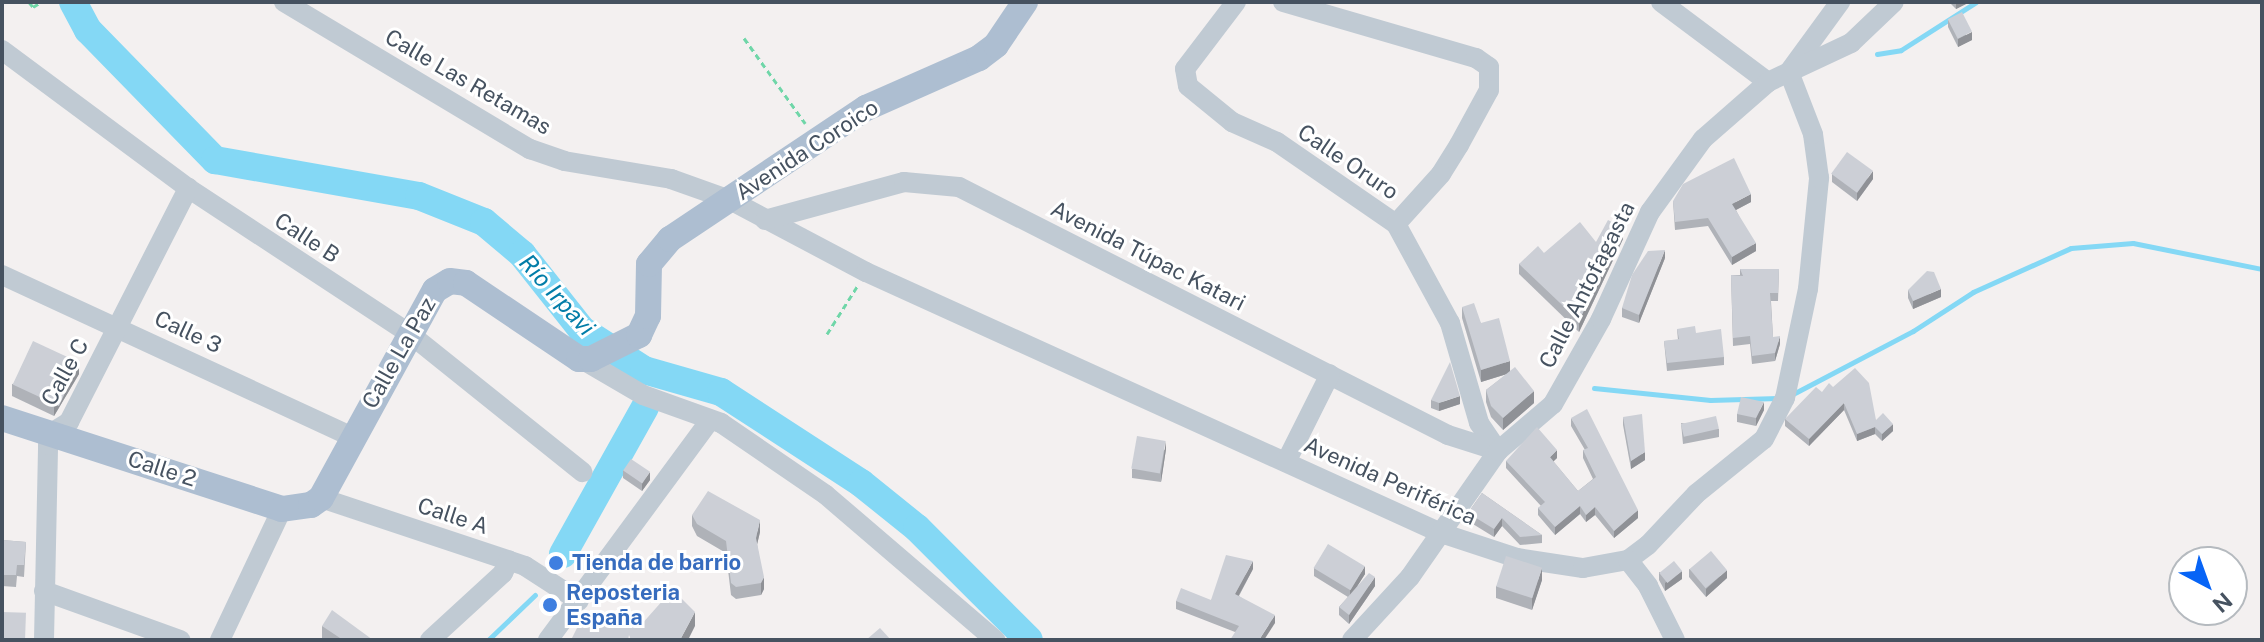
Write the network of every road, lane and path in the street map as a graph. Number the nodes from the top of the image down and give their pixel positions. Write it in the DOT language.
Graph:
graph roads {
  1 [pos="41,2"];
  2 [pos="284,2"];
  3 [pos="1025,2"];
  4 [pos="1236,2"];
  5 [pos="1283,2"];
  6 [pos="1661,2"];
  7 [pos="1840,2"];
  8 [pos="1894,2"];
  9 [pos="33,3"];
  10 [pos="744,38"];
  11 [pos="2,50"];
  12 [pos="1789,72"];
  13 [pos="1768,82"];
  14 [pos="816,140"];
  15 [pos="188,188"];
  16 [pos="730,200"];
  17 [pos="765,220"];
  18 [pos="1396,224"];
  19 [pos="866,272"];
  20 [pos="2,275"];
  21 [pos="118,325"];
  22 [pos="410,334"];
  23 [pos="827,334"];
  24 [pos="591,359"];
  25 [pos="1330,374"];
  26 [pos="2,418"];
  27 [pos="709,422"];
  28 [pos="53,432"];
  29 [pos="351,436"];
  30 [pos="1498,451"];
  31 [pos="1286,462"];
  32 [pos="582,472"];
  33 [pos="321,498"];
  34 [pos="282,509"];
  35 [pos="1441,533"];
  36 [pos="509,560"];
  37 [pos="1628,560"];
  38 [pos="44,591"];
  39 [pos="579,601"];
  40 [pos="44,640"];
  41 [pos="180,640"];
  42 [pos="220,640"];
  43 [pos="430,640"];
  44 [pos="548,640"];
  45 [pos="995,640"];
  46 [pos="1352,640"];
  47 [pos="1675,640"];
  1 -- 9 [label="path"];
  2 -- 16 [label="street, Calle Las Retamas"];
  3 -- 14 [label="main road, Avenida Coroico"];
  4 -- 18 [label="street, Calle Oruro"];
  5 -- 18 [label="street"];
  6 -- 13 [label="street"];
  7 -- 12 [label="street"];
  8 -- 12 [label="street, Calle Antofagasta"];
  10 -- 14 [label="path"];
  11 -- 15 [label="street, Calle B"];
  12 -- 13 [label="street, Calle Antofagasta"];
  12 -- 37 [label="street"];
  13 -- 30 [label="street, Calle Antofagasta"];
  14 -- 16 [label="main road, Avenida Coroico"];
  15 -- 21 [label="street, Calle C"];
  15 -- 22 [label="street, Calle B"];
  16 -- 17 [label="street, Avenida Periférica"];
  16 -- 24 [label="main road, Avenida Coroico"];
  17 -- 19 [label="street, Avenida Periférica"];
  17 -- 25 [label="street, Avenida Túpac Katari"];
  18 -- 30 [label="street, Calle Oruro"];
  19 -- 23 [label="path"];
  19 -- 31 [label="street, Avenida Periférica"];
  20 -- 21 [label="street, Calle 3"];
  21 -- 28 [label="street, Calle C"];
  21 -- 29 [label="street, Calle 3"];
  22 -- 24 [label="main road, Calle La Paz"];
  22 -- 29 [label="main road, Calle La Paz"];
  22 -- 32 [label="street, Calle B"];
  24 -- 27 [label="street"];
  25 -- 30 [label="street, Avenida Túpac Katari"];
  25 -- 31 [label="street"];
  26 -- 28 [label="main road, Calle 2"];
  27 -- 39 [label="street"];
  27 -- 45 [label="street"];
  28 -- 34 [label="main road, Calle 2"];
  28 -- 38 [label="street, Calle C"];
  29 -- 33 [label="main road, Calle La Paz"];
  30 -- 35 [label="street, Calle Antofagasta"];
  31 -- 35 [label="street, Avenida Periférica"];
  33 -- 34 [label="main road"];
  33 -- 36 [label="street, Calle A"];
  34 -- 42 [label="street"];
  35 -- 37 [label="street, Avenida Periférica"];
  35 -- 46 [label="street, Calle Antofagasta"];
  36 -- 39 [label="street"];
  36 -- 43 [label="street, Calle A"];
  37 -- 47 [label="street"];
  38 -- 40 [label="street, Calle C"];
  38 -- 41 [label="street"];
  39 -- 44 [label="street"];
}
